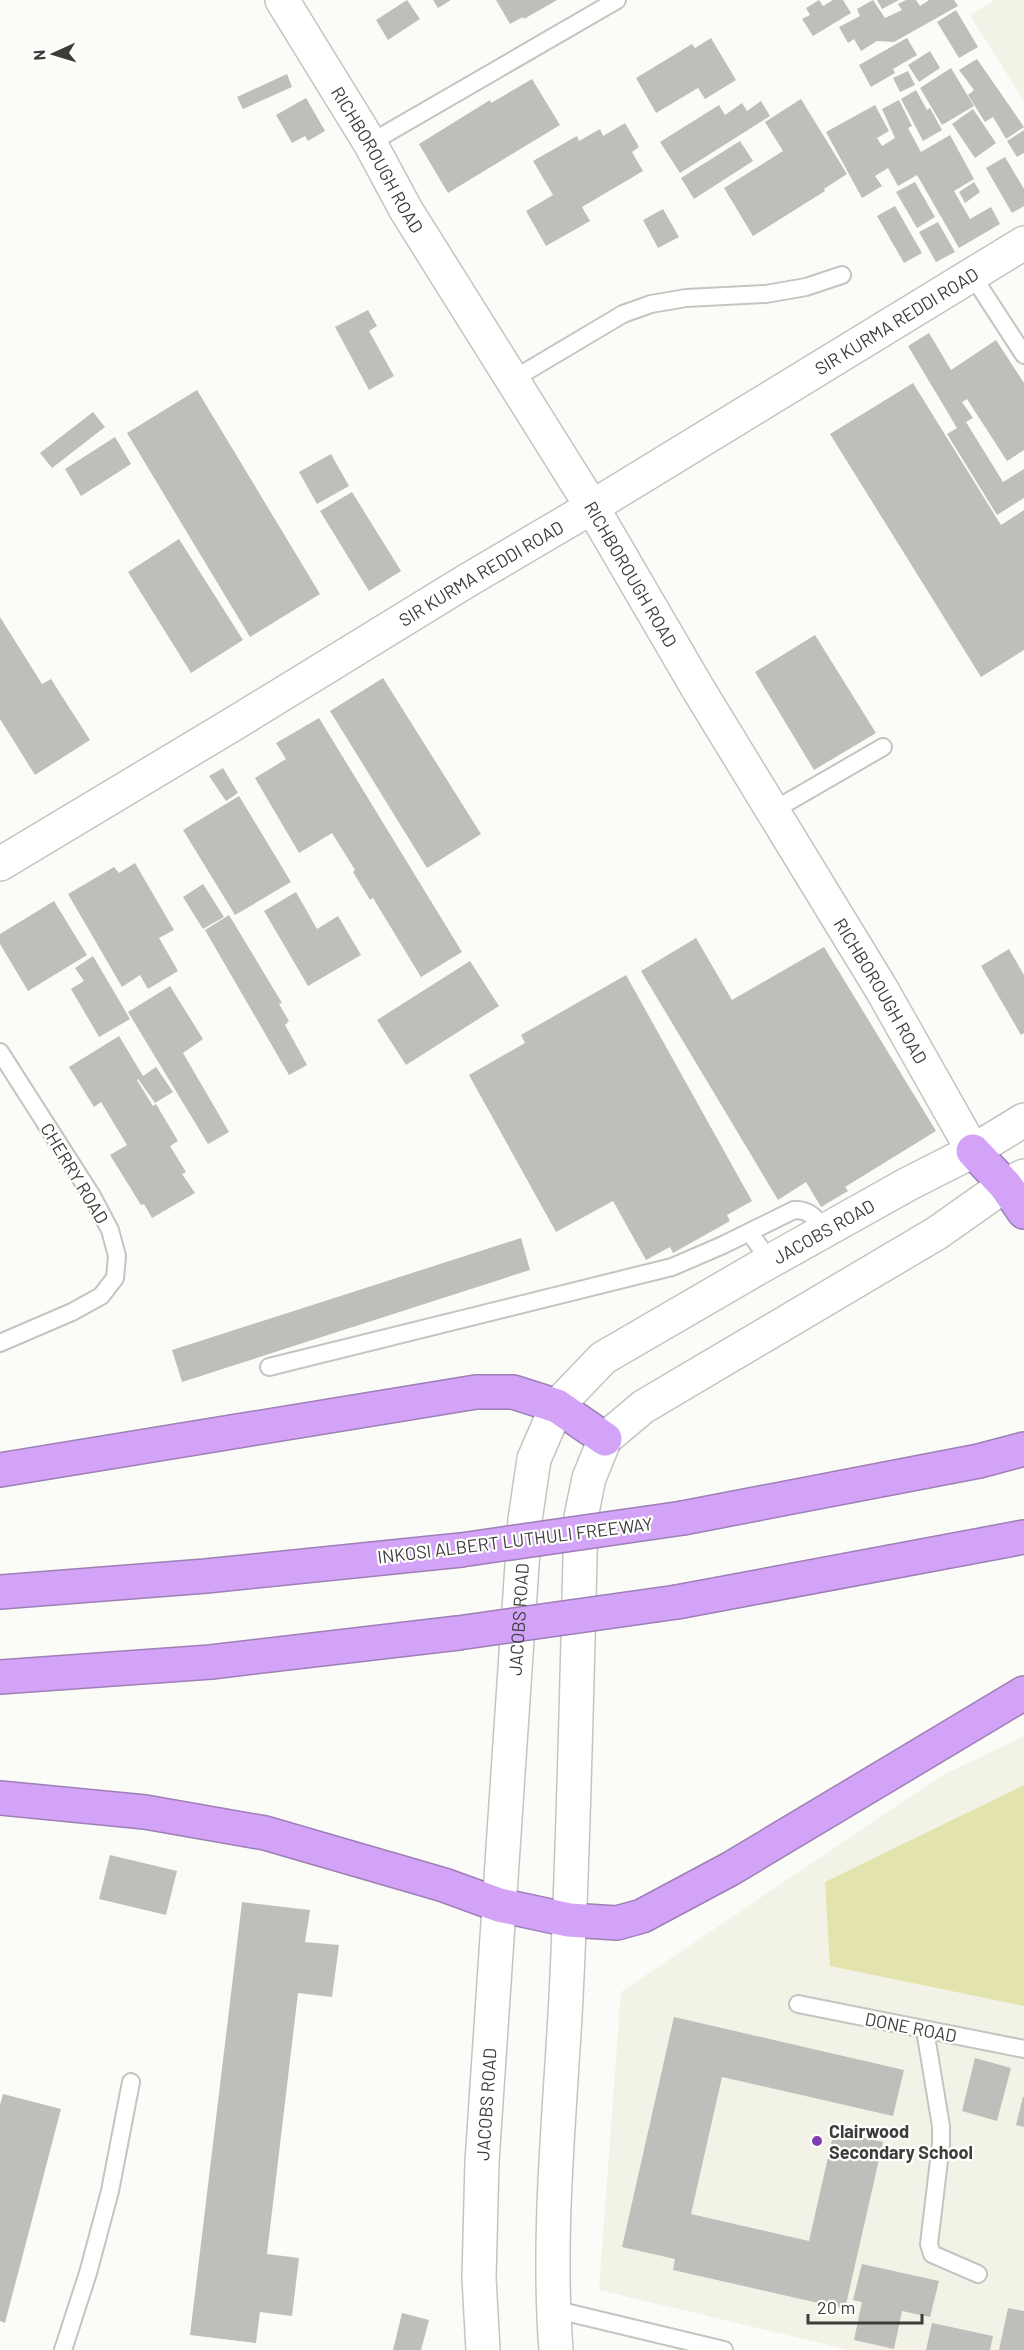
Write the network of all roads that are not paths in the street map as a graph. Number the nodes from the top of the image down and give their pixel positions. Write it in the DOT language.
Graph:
graph roads {
  1 [pos="282,0"];
  2 [pos="618,0"];
  3 [pos="370,143"];
  4 [pos="1024,243"];
  5 [pos="842,275"];
  6 [pos="972,275"];
  7 [pos="1024,355"];
  8 [pos="512,380"];
  9 [pos="592,507"];
  10 [pos="883,747"];
  11 [pos="774,810"];
  12 [pos="0,864"];
  13 [pos="0,1052"];
  14 [pos="1024,1120"];
  15 [pos="974,1151"];
  16 [pos="1014,1181"];
  17 [pos="1024,1212"];
  18 [pos="826,1231"];
  19 [pos="749,1232"];
  20 [pos="770,1261"];
  21 [pos="0,1342"];
  22 [pos="269,1367"];
  23 [pos="557,1406"];
  24 [pos="605,1439"];
  25 [pos="1024,1449"];
  26 [pos="0,1470"];
  27 [pos="1024,1537"];
  28 [pos="0,1592"];
  29 [pos="0,1677"];
  30 [pos="1024,1693"];
  31 [pos="0,1798"];
  32 [pos="499,1905"];
  33 [pos="570,1920"];
  34 [pos="798,2004"];
  35 [pos="925,2030"];
  36 [pos="1024,2049"];
  37 [pos="131,2082"];
  38 [pos="978,2274"];
  39 [pos="553,2309"];
  40 [pos="63,2350"];
  41 [pos="483,2350"];
  42 [pos="556,2350"];
  43 [pos="723,2350"];
  1 -- 3 [label="street, RICHBOROUGH ROAD"];
  2 -- 3 [label="lane"];
  3 -- 8 [label="street, RICHBOROUGH ROAD"];
  4 -- 6 [label="street, SIR KURMA REDDI ROAD"];
  5 -- 8 [label="lane"];
  6 -- 7 [label="lane"];
  6 -- 9 [label="street, SIR KURMA REDDI ROAD"];
  8 -- 9 [label="street, RICHBOROUGH ROAD"];
  9 -- 11 [label="street, RICHBOROUGH ROAD"];
  9 -- 12 [label="street, SIR KURMA REDDI ROAD"];
  10 -- 11 [label="lane"];
  11 -- 15 [label="street, RICHBOROUGH ROAD"];
  13 -- 21 [label="lane, CHERRY ROAD"];
  14 -- 15 [label="street, JACOBS ROAD"];
  15 -- 16 [label="highway"];
  15 -- 18 [label="street, JACOBS ROAD"];
  16 -- 17 [label="highway"];
  16 -- 24 [label="street"];
  18 -- 19 [label="lane"];
  18 -- 20 [label="street, JACOBS ROAD"];
  19 -- 20 [label="lane"];
  19 -- 22 [label="lane"];
  20 -- 23 [label="street, JACOBS ROAD"];
  23 -- 24 [label="highway"];
  23 -- 26 [label="highway"];
  23 -- 32 [label="street, JACOBS ROAD"];
  24 -- 33 [label="street"];
  25 -- 28 [label="highway, INKOSI ALBERT LUTHULI FREEWAY, bridge"];
  27 -- 29 [label="highway, bridge"];
  30 -- 33 [label="highway"];
  31 -- 32 [label="highway"];
  32 -- 33 [label="highway"];
  32 -- 41 [label="street, JACOBS ROAD"];
  33 -- 39 [label="street"];
  34 -- 35 [label="lane, DONE ROAD"];
  35 -- 36 [label="lane, DONE ROAD"];
  35 -- 38 [label="lane"];
  37 -- 40 [label="lane"];
  39 -- 42 [label="street"];
  39 -- 43 [label="lane"];
}
